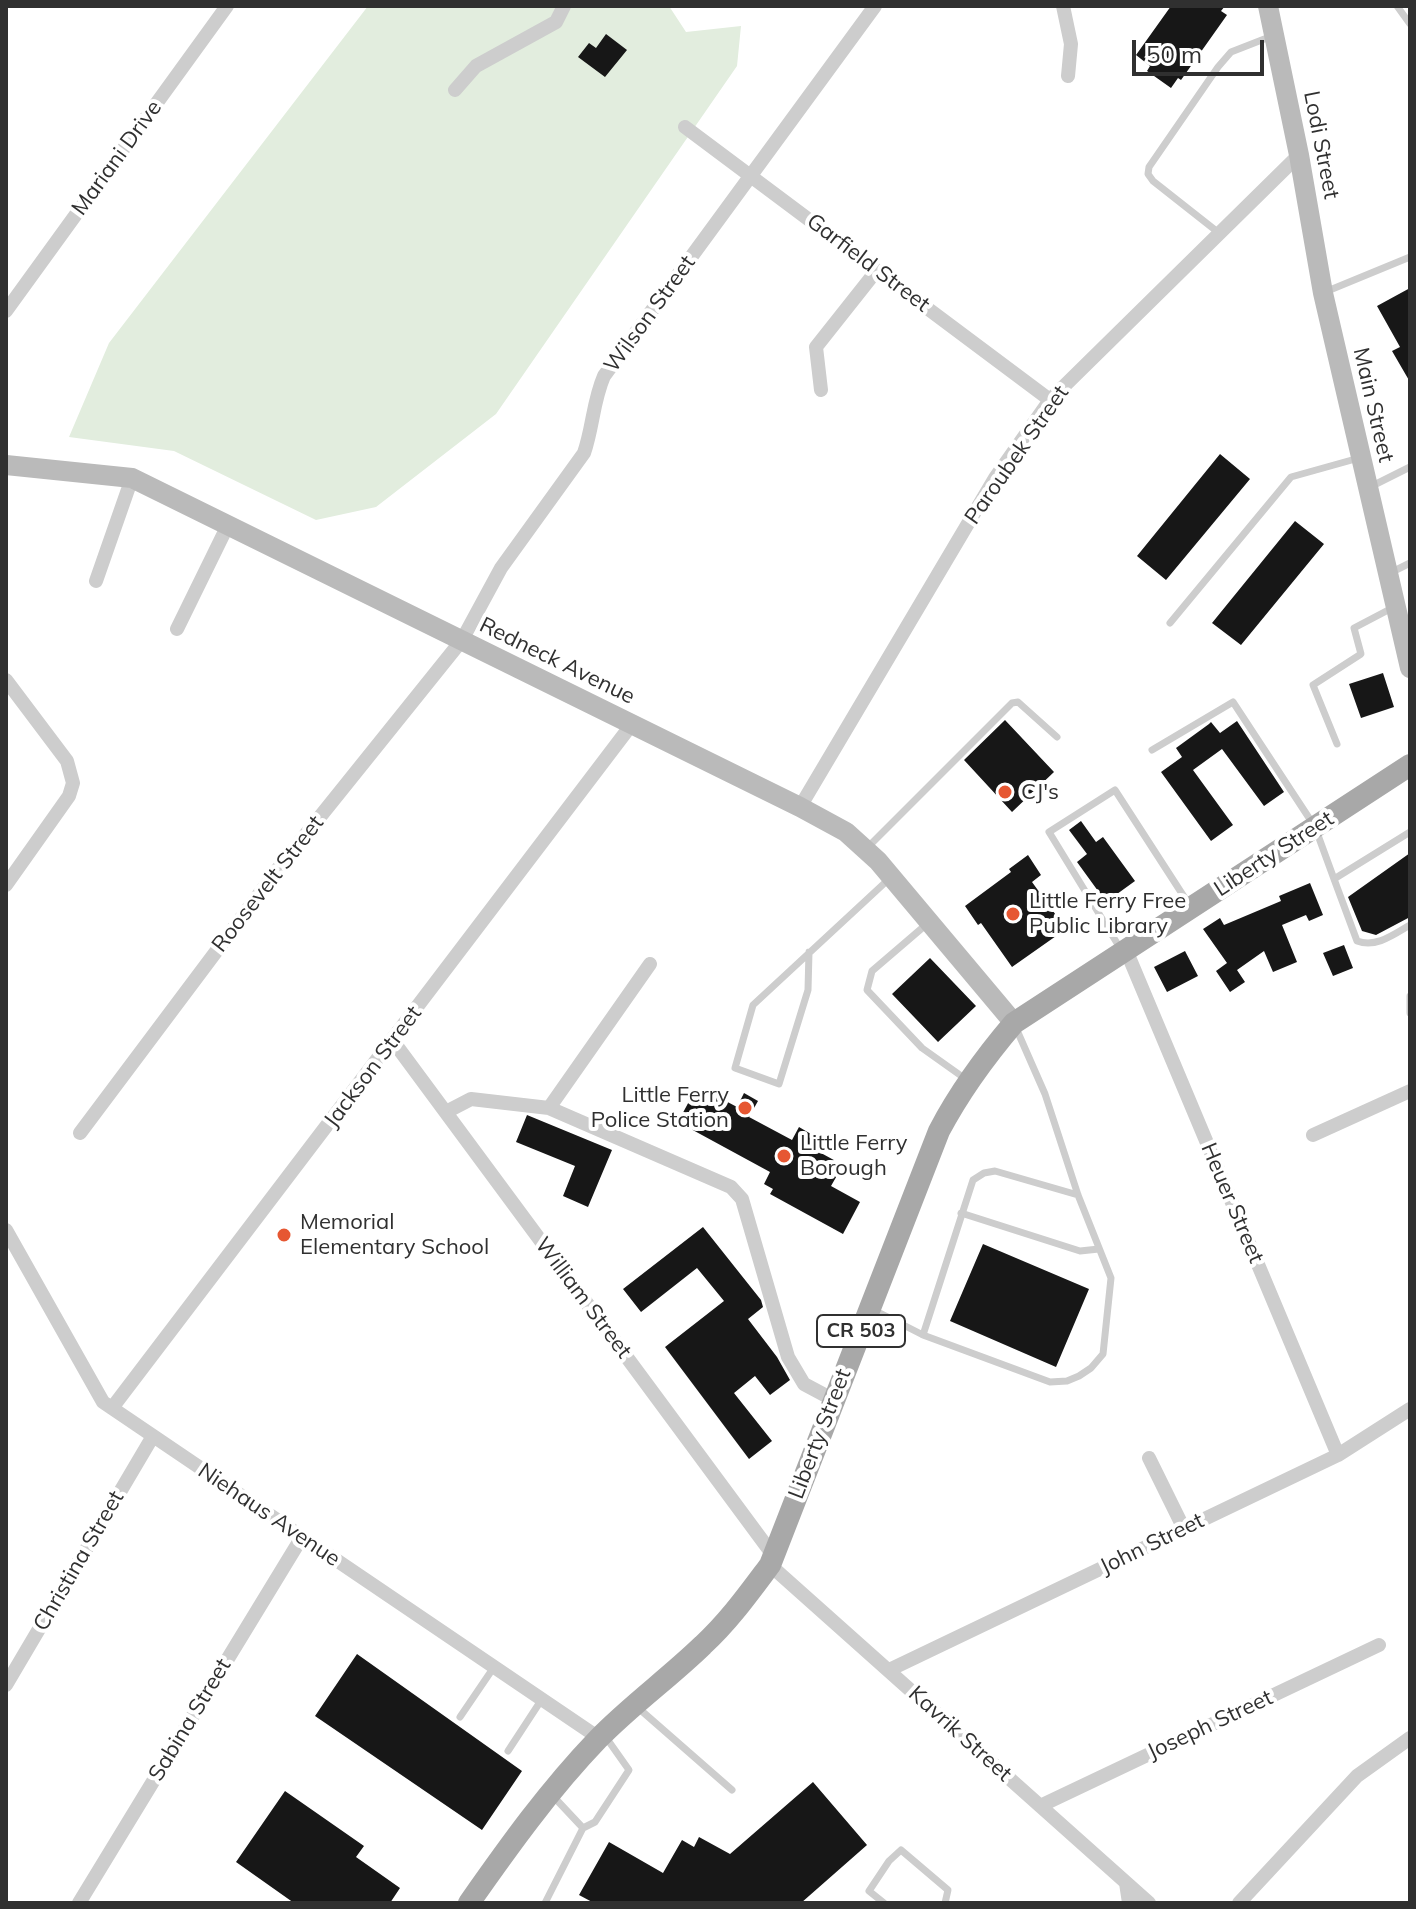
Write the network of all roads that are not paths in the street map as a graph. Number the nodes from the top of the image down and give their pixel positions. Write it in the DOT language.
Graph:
graph roads {
  1 [pos="227,6"];
  2 [pos="564,6"];
  3 [pos="875,6"];
  4 [pos="1063,6"];
  5 [pos="1268,6"];
  6 [pos="1397,6"];
  7 [pos="1410,24"];
  8 [pos="1274,35"];
  9 [pos="1068,76"];
  10 [pos="455,90"];
  11 [pos="685,127"];
  12 [pos="1299,155"];
  13 [pos="750,175"];
  14 [pos="1219,233"];
  15 [pos="1410,257"];
  16 [pos="877,270"];
  17 [pos="1323,293"];
  18 [pos="6,311"];
  19 [pos="821,390"];
  20 [pos="1050,400"];
  21 [pos="1361,457"];
  22 [pos="6,465"];
  23 [pos="1410,467"];
  24 [pos="132,478"];
  25 [pos="1368,488"];
  26 [pos="228,525"];
  27 [pos="1410,563"];
  28 [pos="1388,574"];
  29 [pos="96,581"];
  30 [pos="1396,606"];
  31 [pos="1170,623"];
  32 [pos="177,629"];
  33 [pos="462,640"];
  34 [pos="1410,668"];
  35 [pos="6,680"];
  36 [pos="632,724"];
  37 [pos="1057,737"];
  38 [pos="1337,744"];
  39 [pos="1152,750"];
  40 [pos="1410,765"];
  41 [pos="800,807"];
  42 [pos="1315,827"];
  43 [pos="1410,832"];
  44 [pos="866,850"];
  45 [pos="892,877"];
  46 [pos="1334,879"];
  47 [pos="6,885"];
  48 [pos="1191,907"];
  49 [pos="929,922"];
  50 [pos="1410,925"];
  51 [pos="1124,951"];
  52 [pos="809,952"];
  53 [pos="650,964"];
  54 [pos="1410,996"];
  55 [pos="1410,1013"];
  56 [pos="1014,1023"];
  57 [pos="393,1041"];
  58 [pos="968,1080"];
  59 [pos="1410,1091"];
  60 [pos="549,1108"];
  61 [pos="446,1112"];
  62 [pos="80,1133"];
  63 [pos="1313,1135"];
  64 [pos="1078,1195"];
  65 [pos="961,1213"];
  66 [pos="6,1230"];
  67 [pos="1099,1249"];
  68 [pos="870,1308"];
  69 [pos="923,1335"];
  70 [pos="834,1400"];
  71 [pos="112,1408"];
  72 [pos="1410,1409"];
  73 [pos="153,1436"];
  74 [pos="1338,1455"];
  75 [pos="1149,1458"];
  76 [pos="1184,1529"];
  77 [pos="302,1537"];
  78 [pos="772,1560"];
  79 [pos="1379,1645"];
  80 [pos="494,1667"];
  81 [pos="889,1670"];
  82 [pos="6,1685"];
  83 [pos="542,1699"];
  84 [pos="635,1705"];
  85 [pos="460,1717"];
  86 [pos="601,1736"];
  87 [pos="1410,1738"];
  88 [pos="508,1751"];
  89 [pos="732,1790"];
  90 [pos="550,1793"];
  91 [pos="1040,1806"];
  92 [pos="583,1828"];
  93 [pos="1126,1883"];
  94 [pos="79,1903"];
  95 [pos="469,1903"];
  96 [pos="545,1903"];
  97 [pos="884,1903"];
  98 [pos="945,1903"];
  99 [pos="1129,1903"];
  100 [pos="1149,1903"];
  101 [pos="1239,1903"];
  1 -- 18 [label="street, Mariani Drive"];
  2 -- 10 [label="street"];
  3 -- 13 [label="street, Wilson Street"];
  4 -- 9 [label="street"];
  5 -- 8 [label="street, Lodi Street"];
  6 -- 7 [label="lane"];
  8 -- 12 [label="street, Lodi Street"];
  8 -- 14 [label="lane"];
  11 -- 13 [label="street, Garfield Street"];
  12 -- 14 [label="street, Paroubek Street"];
  12 -- 17 [label="street, Lodi Street"];
  13 -- 16 [label="street, Garfield Street"];
  13 -- 33 [label="street, Wilson Street"];
  14 -- 20 [label="street, Paroubek Street"];
  15 -- 17 [label="lane"];
  16 -- 19 [label="street"];
  16 -- 20 [label="street, Garfield Street"];
  17 -- 21 [label="street, Main Street"];
  20 -- 41 [label="street, Paroubek Street"];
  21 -- 25 [label="street, Main Street"];
  21 -- 31 [label="lane"];
  22 -- 24 [label="street, Redneck Avenue"];
  23 -- 25 [label="lane"];
  24 -- 26 [label="street, Redneck Avenue"];
  24 -- 29 [label="street"];
  25 -- 28 [label="street, Main Street"];
  26 -- 32 [label="street"];
  26 -- 33 [label="street, Redneck Avenue"];
  27 -- 28 [label="lane"];
  28 -- 30 [label="street, Main Street"];
  30 -- 34 [label="street, Main Street"];
  30 -- 38 [label="lane"];
  33 -- 36 [label="street, Redneck Avenue"];
  33 -- 62 [label="street, Roosevelt Street"];
  35 -- 47 [label="street"];
  36 -- 41 [label="street, Redneck Avenue"];
  36 -- 57 [label="street, Jackson Street"];
  37 -- 44 [label="lane"];
  39 -- 42 [label="lane"];
  40 -- 42 [label="main road, Liberty Street / CR 503"];
  41 -- 44 [label="street, Redneck Avenue"];
  42 -- 46 [label="lane"];
  42 -- 48 [label="main road, Liberty Street / CR 503"];
  43 -- 46 [label="lane"];
  44 -- 45 [label="street, Redneck Avenue"];
  45 -- 49 [label="street, Redneck Avenue"];
  45 -- 52 [label="lane"];
  46 -- 50 [label="lane"];
  48 -- 51 [label="main road, Liberty Street / CR 503"];
  48 -- 51 [label="lane"];
  49 -- 56 [label="street, Redneck Avenue"];
  49 -- 58 [label="lane"];
  51 -- 56 [label="main road, Liberty Street / CR 503"];
  51 -- 74 [label="street, Heuer Street"];
  52 -- 52 [label="lane"];
  53 -- 60 [label="street"];
  54 -- 55 [label="lane"];
  56 -- 58 [label="main road, Liberty Street / CR 503"];
  56 -- 64 [label="lane"];
  57 -- 61 [label="street, William Street"];
  57 -- 71 [label="street, Jackson Street"];
  58 -- 68 [label="main road, Liberty Street / CR 503"];
  59 -- 63 [label="street"];
  60 -- 61 [label="street"];
  60 -- 70 [label="street"];
  61 -- 78 [label="street, William Street"];
  64 -- 65 [label="lane"];
  64 -- 67 [label="lane"];
  65 -- 67 [label="lane"];
  65 -- 69 [label="lane"];
  66 -- 71 [label="street, Niehaus Avenue"];
  67 -- 69 [label="lane"];
  68 -- 69 [label="lane"];
  68 -- 70 [label="main road, Liberty Street / CR 503"];
  70 -- 78 [label="main road, Liberty Street / CR 503"];
  71 -- 73 [label="street, Niehaus Avenue"];
  72 -- 74 [label="street, John Street"];
  73 -- 77 [label="street, Niehaus Avenue"];
  73 -- 82 [label="street, Christina Street"];
  74 -- 76 [label="street, John Street"];
  75 -- 76 [label="street"];
  76 -- 81 [label="street, John Street"];
  77 -- 80 [label="street, Niehaus Avenue"];
  77 -- 94 [label="street, Sabina Street"];
  78 -- 81 [label="street, Kavrik Street"];
  78 -- 84 [label="main road, Liberty Street / CR 503"];
  79 -- 91 [label="street, Joseph Street"];
  80 -- 83 [label="street, Niehaus Avenue"];
  80 -- 85 [label="lane"];
  81 -- 91 [label="street, Kavrik Street"];
  83 -- 86 [label="street, Niehaus Avenue"];
  83 -- 88 [label="lane"];
  84 -- 86 [label="main road, Liberty Street / CR 503"];
  84 -- 89 [label="lane"];
  86 -- 90 [label="main road, Liberty Street / CR 503"];
  86 -- 92 [label="lane"];
  87 -- 101 [label="street"];
  90 -- 92 [label="lane"];
  90 -- 95 [label="main road, Liberty Street / CR 503"];
  91 -- 93 [label="street, Kavrik Street"];
  92 -- 96 [label="lane"];
  93 -- 99 [label="street"];
  93 -- 100 [label="street, Kavrik Street"];
  97 -- 98 [label="lane"];
}
